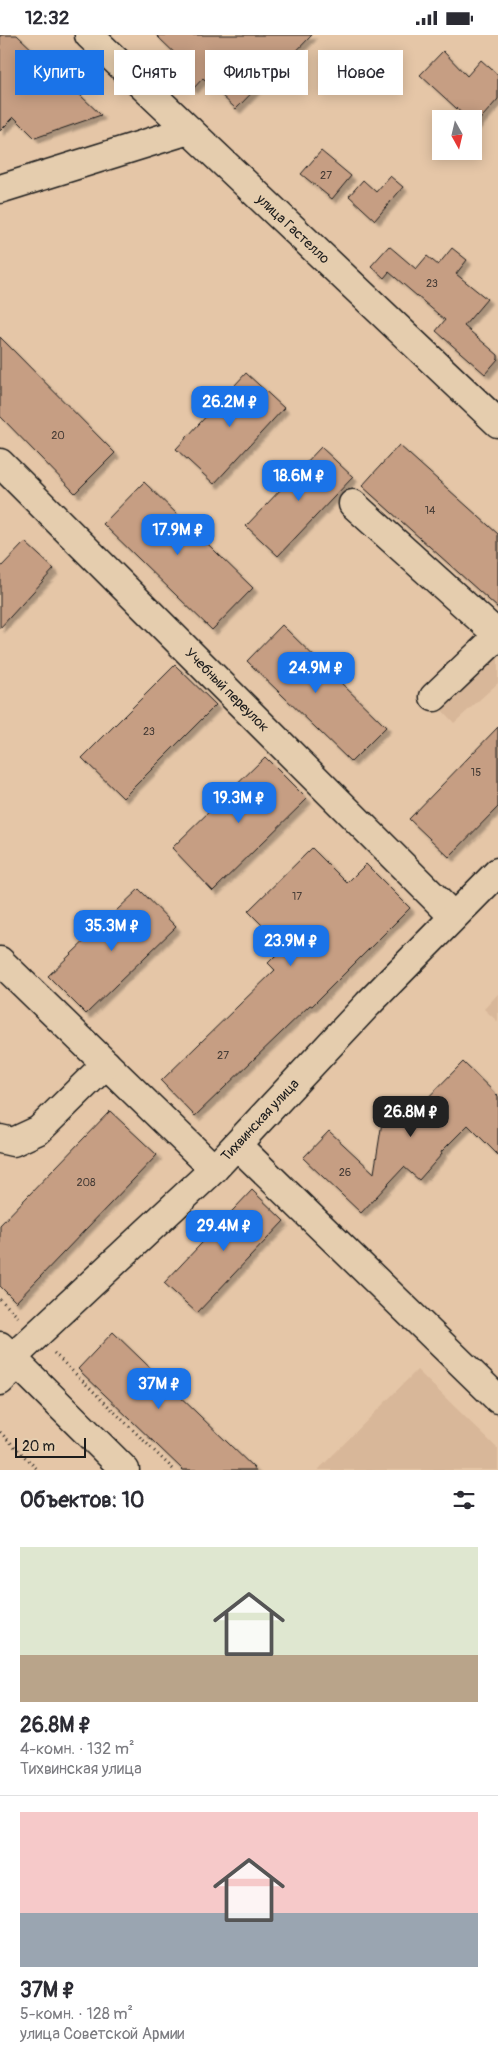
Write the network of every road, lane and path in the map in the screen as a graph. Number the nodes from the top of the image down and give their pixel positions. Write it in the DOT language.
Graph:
graph roads {
  1 [pos="89,35"];
  2 [pos="189,130"];
  3 [pos="0,189"];
  4 [pos="498,423"];
  5 [pos="0,463"];
  6 [pos="353,504"];
  7 [pos="498,636"];
  8 [pos="434,697"];
  9 [pos="498,872"];
  10 [pos="453,916"];
  11 [pos="0,961"];
  12 [pos="106,1064"];
  13 [pos="0,1139"];
  14 [pos="237,1145"];
  15 [pos="214,1169"];
  16 [pos="0,1299"];
  17 [pos="36,1335"];
  18 [pos="7,1362"];
  19 [pos="498,1399"];
  20 [pos="0,1432"];
  21 [pos="38,1470"];
  22 [pos="125,1470"];
  23 [pos="174,1470"];
  1 -- 2 [label="street, улица Гастелло"];
  2 -- 3 [label="street"];
  2 -- 4 [label="street, улица Гастелло"];
  5 -- 10 [label="street, Учебный переулок"];
  6 -- 7 [label="street"];
  7 -- 8 [label="street"];
  9 -- 10 [label="street, Тихвинская улица"];
  10 -- 14 [label="street, Тихвинская улица"];
  11 -- 12 [label="street"];
  12 -- 13 [label="street"];
  12 -- 15 [label="street"];
  14 -- 15 [label="street, Тихвинская улица"];
  14 -- 19 [label="street"];
  15 -- 17 [label="street, Тихвинская улица"];
  16 -- 17 [label="path"];
  17 -- 18 [label="street, Тихвинская улица"];
  17 -- 23 [label="path"];
  18 -- 22 [label="street"];
  20 -- 21 [label="path"];
}
